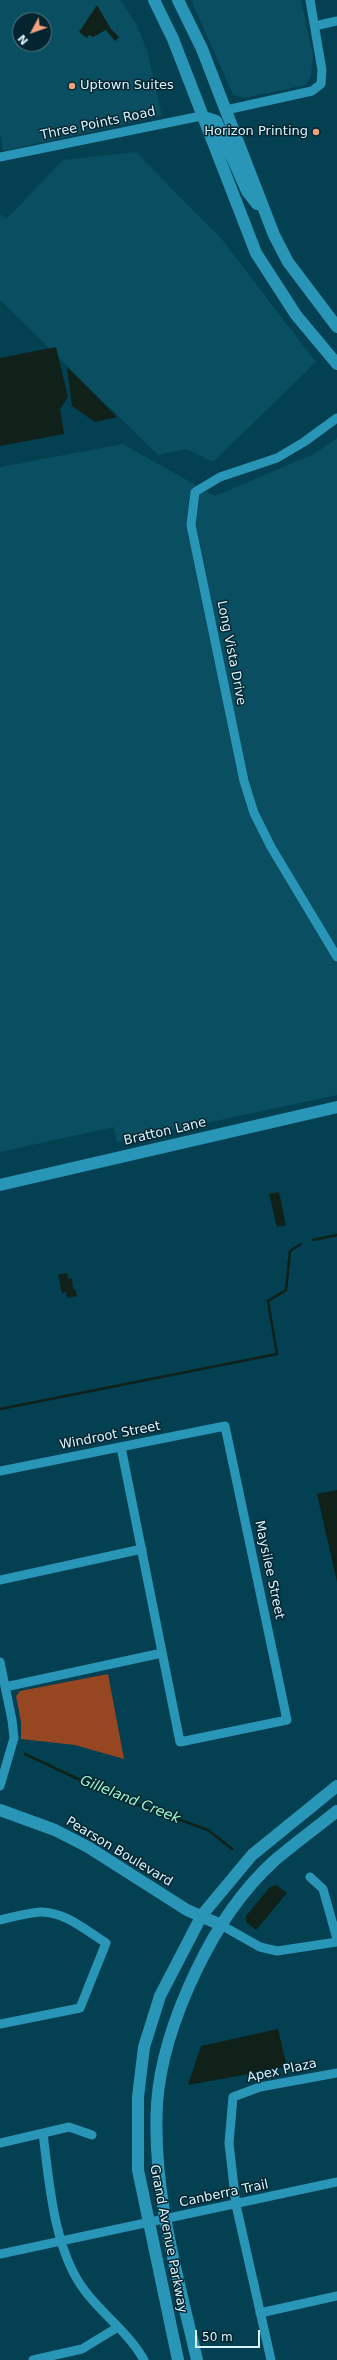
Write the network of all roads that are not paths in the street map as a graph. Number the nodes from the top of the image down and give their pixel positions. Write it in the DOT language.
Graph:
graph roads {
  1 [pos="154,0"];
  2 [pos="178,0"];
  3 [pos="310,0"];
  4 [pos="337,21"];
  5 [pos="315,26"];
  6 [pos="226,110"];
  7 [pos="201,116"];
  8 [pos="0,157"];
  9 [pos="266,216"];
  10 [pos="337,327"];
  11 [pos="337,364"];
  12 [pos="337,418"];
  13 [pos="337,957"];
  14 [pos="337,1107"];
  15 [pos="0,1185"];
  16 [pos="225,1426"];
  17 [pos="121,1447"];
  18 [pos="0,1471"];
  19 [pos="142,1549"];
  20 [pos="0,1580"];
  21 [pos="162,1653"];
  22 [pos="0,1662"];
  23 [pos="5,1687"];
  24 [pos="0,1786"];
  25 [pos="337,1786"];
  26 [pos="0,1810"];
  27 [pos="337,1811"];
  28 [pos="310,1876"];
  29 [pos="202,1915"];
  30 [pos="0,1920"];
  31 [pos="221,1925"];
  32 [pos="337,1939"];
  33 [pos="337,1942"];
  34 [pos="0,2024"];
  35 [pos="337,2073"];
  36 [pos="43,2133"];
  37 [pos="92,2135"];
  38 [pos="0,2142"];
  39 [pos="337,2182"];
  40 [pos="236,2205"];
  41 [pos="165,2220"];
  42 [pos="148,2222"];
  43 [pos="62,2242"];
  44 [pos="0,2254"];
  45 [pos="337,2296"];
  46 [pos="260,2312"];
  47 [pos="118,2327"];
  48 [pos="33,2360"];
  49 [pos="144,2360"];
  50 [pos="178,2360"];
  51 [pos="197,2360"];
  52 [pos="271,2360"];
  1 -- 7 [label="street"];
  2 -- 6 [label="street"];
  3 -- 5 [label="street"];
  4 -- 5 [label="street"];
  5 -- 6 [label="street"];
  6 -- 9 [label="street"];
  7 -- 8 [label="street, Three Points Road"];
  7 -- 9 [label="street"];
  7 -- 11 [label="street"];
  9 -- 10 [label="street"];
  12 -- 13 [label="street, Long Vista Drive"];
  14 -- 15 [label="street, Bratton Lane"];
  16 -- 17 [label="street, Windroot Street"];
  16 -- 21 [label="street, Maysilee Street"];
  17 -- 18 [label="street, Windroot Street"];
  17 -- 19 [label="street"];
  19 -- 20 [label="street"];
  19 -- 21 [label="street"];
  21 -- 23 [label="street"];
  22 -- 23 [label="street"];
  23 -- 24 [label="street"];
  25 -- 29 [label="street, Grand Avenue Parkway"];
  26 -- 29 [label="street, Pearson Boulevard"];
  27 -- 31 [label="street, Grand Avenue Parkway"];
  28 -- 32 [label="street"];
  29 -- 31 [label="street, Pearson Boulevard"];
  29 -- 42 [label="street, Grand Avenue Parkway"];
  30 -- 34 [label="street"];
  31 -- 33 [label="street"];
  31 -- 41 [label="street, Grand Avenue Parkway"];
  35 -- 40 [label="street, Apex Plaza"];
  36 -- 37 [label="street"];
  36 -- 38 [label="street"];
  36 -- 43 [label="street"];
  39 -- 40 [label="street, Canberra Trail"];
  40 -- 41 [label="street, Canberra Trail"];
  40 -- 46 [label="street"];
  41 -- 42 [label="street, Canberra Trail"];
  41 -- 51 [label="street, Grand Avenue Parkway"];
  42 -- 43 [label="street, Canberra Trail"];
  42 -- 50 [label="street, Grand Avenue Parkway"];
  43 -- 44 [label="street, Canberra Trail"];
  43 -- 47 [label="street"];
  45 -- 46 [label="street"];
  46 -- 52 [label="street"];
  47 -- 48 [label="street"];
  47 -- 49 [label="street"];
}
